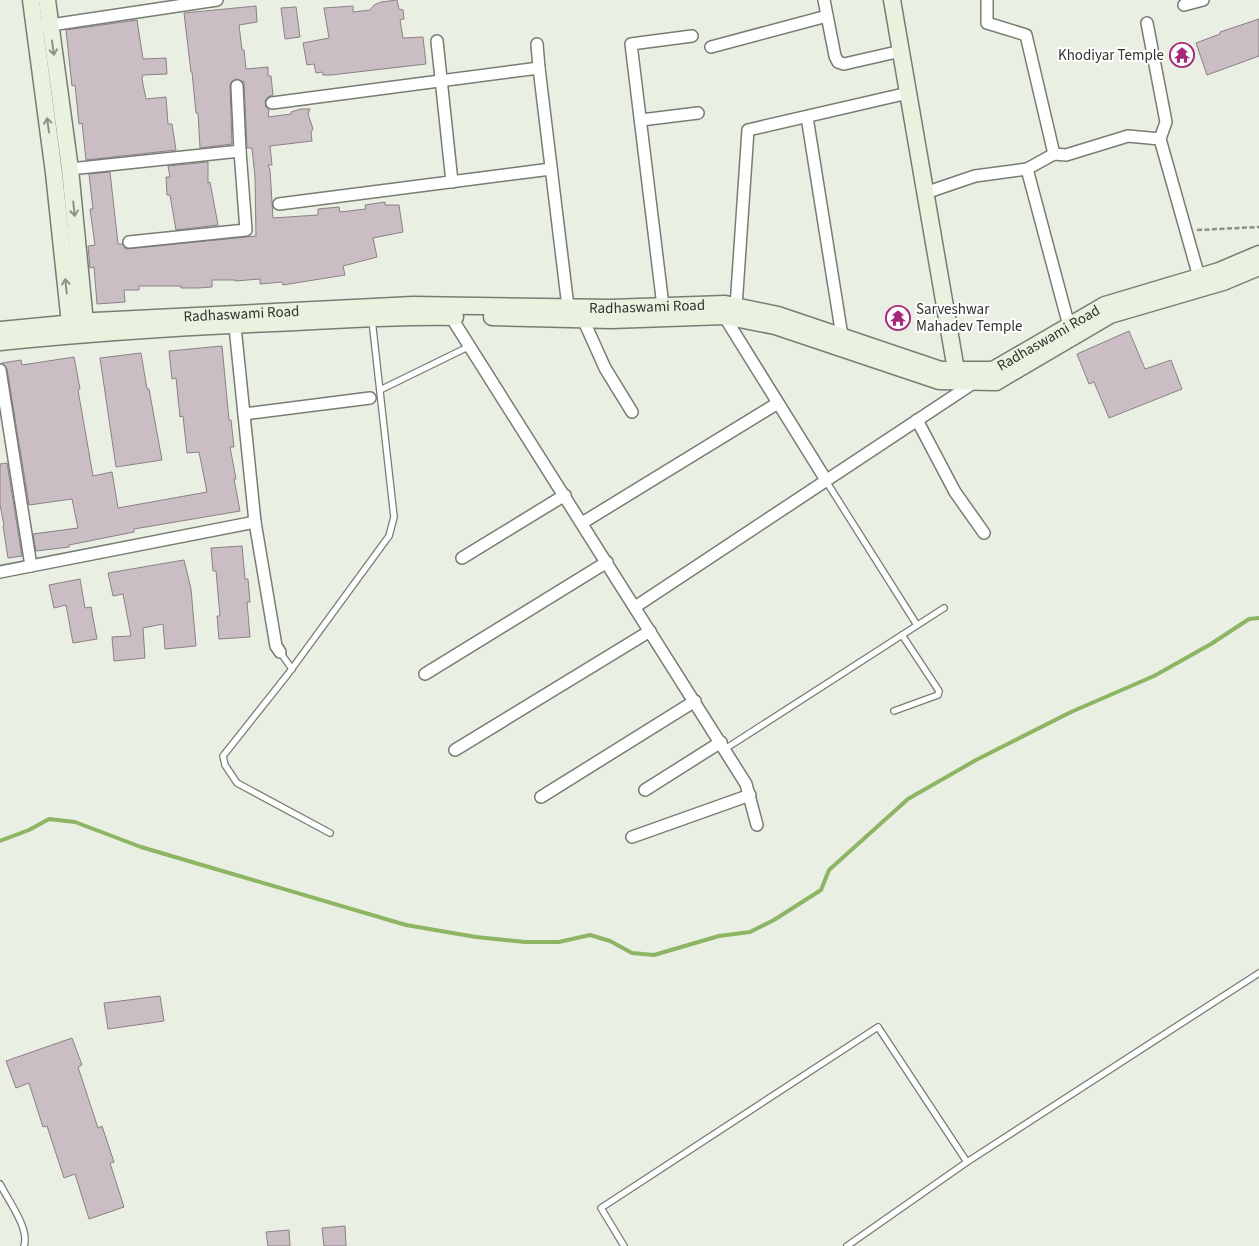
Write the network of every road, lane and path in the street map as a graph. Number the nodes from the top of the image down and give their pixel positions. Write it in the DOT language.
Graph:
graph roads {
  1 [pos="31,0"];
  2 [pos="47,0"];
  3 [pos="217,0"];
  4 [pos="824,0"];
  5 [pos="892,0"];
  6 [pos="987,0"];
  7 [pos="1203,0"];
  8 [pos="1184,5"];
  9 [pos="827,16"];
  10 [pos="1147,22"];
  11 [pos="43,27"];
  12 [pos="692,36"];
  13 [pos="436,41"];
  14 [pos="537,44"];
  15 [pos="711,47"];
  16 [pos="900,51"];
  17 [pos="539,68"];
  18 [pos="441,81"];
  19 [pos="237,86"];
  20 [pos="908,93"];
  21 [pos="272,103"];
  22 [pos="698,113"];
  23 [pos="807,116"];
  24 [pos="642,120"];
  25 [pos="1160,139"];
  26 [pos="240,151"];
  27 [pos="1054,154"];
  28 [pos="551,169"];
  29 [pos="1027,169"];
  30 [pos="70,170"];
  31 [pos="452,182"];
  32 [pos="926,193"];
  33 [pos="279,204"];
  34 [pos="1259,227"];
  35 [pos="1186,231"];
  36 [pos="129,242"];
  37 [pos="1259,254"];
  38 [pos="1259,267"];
  39 [pos="1199,277"];
  40 [pos="663,306"];
  41 [pos="568,308"];
  42 [pos="730,311"];
  43 [pos="451,317"];
  44 [pos="372,318"];
  45 [pos="234,319"];
  46 [pos="583,319"];
  47 [pos="1069,326"];
  48 [pos="78,329"];
  49 [pos="0,330"];
  50 [pos="842,336"];
  51 [pos="0,342"];
  52 [pos="470,346"];
  53 [pos="0,370"];
  54 [pos="956,370"];
  55 [pos="974,382"];
  56 [pos="380,390"];
  57 [pos="370,398"];
  58 [pos="778,403"];
  59 [pos="632,412"];
  60 [pos="244,414"];
  61 [pos="917,420"];
  62 [pos="826,480"];
  63 [pos="565,496"];
  64 [pos="255,522"];
  65 [pos="582,523"];
  66 [pos="984,533"];
  67 [pos="462,558"];
  68 [pos="607,562"];
  69 [pos="31,566"];
  70 [pos="0,572"];
  71 [pos="635,607"];
  72 [pos="944,608"];
  73 [pos="917,625"];
  74 [pos="650,631"];
  75 [pos="902,635"];
  76 [pos="280,652"];
  77 [pos="292,669"];
  78 [pos="425,674"];
  79 [pos="695,702"];
  80 [pos="894,711"];
  81 [pos="723,746"];
  82 [pos="455,750"];
  83 [pos="645,790"];
  84 [pos="750,795"];
  85 [pos="541,797"];
  86 [pos="757,825"];
  87 [pos="330,833"];
  88 [pos="632,837"];
  89 [pos="1259,973"];
  90 [pos="967,1162"];
  91 [pos="0,1184"];
  92 [pos="24,1246"];
  93 [pos="624,1246"];
  94 [pos="847,1246"];
  1 -- 11 [label="street"];
  2 -- 11 [label="street"];
  3 -- 11 [label="street"];
  4 -- 9 [label="street"];
  5 -- 16 [label="street"];
  6 -- 27 [label="street"];
  7 -- 8 [label="street"];
  9 -- 15 [label="street"];
  9 -- 16 [label="street"];
  10 -- 25 [label="street"];
  11 -- 30 [label="street, one-way"];
  48 -- 11 [label="street, one-way"];
  12 -- 24 [label="street"];
  13 -- 18 [label="street"];
  14 -- 17 [label="street"];
  16 -- 20 [label="street"];
  17 -- 18 [label="street"];
  17 -- 28 [label="street"];
  18 -- 21 [label="street"];
  18 -- 31 [label="street"];
  19 -- 26 [label="street"];
  20 -- 23 [label="street"];
  20 -- 32 [label="street"];
  22 -- 24 [label="street"];
  23 -- 42 [label="street"];
  23 -- 50 [label="street"];
  24 -- 40 [label="street"];
  25 -- 27 [label="street"];
  25 -- 35 [label="street"];
  26 -- 30 [label="street"];
  26 -- 36 [label="street"];
  27 -- 29 [label="street"];
  28 -- 31 [label="street"];
  28 -- 41 [label="street"];
  29 -- 32 [label="street"];
  29 -- 47 [label="street"];
  30 -- 48 [label="street, one-way"];
  31 -- 33 [label="street"];
  32 -- 54 [label="street"];
  34 -- 35 [label="path"];
  35 -- 39 [label="street"];
  37 -- 39 [label="street, Radhaswami Road"];
  38 -- 55 [label="street, Radhaswami Road"];
  39 -- 47 [label="street, Radhaswami Road"];
  40 -- 41 [label="street, Radhaswami Road"];
  40 -- 42 [label="street, Radhaswami Road"];
  41 -- 45 [label="street, Radhaswami Road"];
  42 -- 46 [label="street, Radhaswami Road"];
  42 -- 50 [label="street, Radhaswami Road"];
  42 -- 55 [label="street, Radhaswami Road"];
  42 -- 58 [label="street"];
  43 -- 44 [label="street, Radhaswami Road"];
  43 -- 46 [label="street, Radhaswami Road"];
  43 -- 52 [label="street"];
  44 -- 45 [label="street, Radhaswami Road"];
  44 -- 56 [label="lane"];
  45 -- 48 [label="street, Radhaswami Road"];
  45 -- 60 [label="street"];
  46 -- 59 [label="street"];
  47 -- 54 [label="street, Radhaswami Road"];
  48 -- 49 [label="street, Radhaswami Road"];
  48 -- 51 [label="street, Radhaswami Road"];
  50 -- 54 [label="street, Radhaswami Road"];
  52 -- 56 [label="lane"];
  52 -- 63 [label="street"];
  53 -- 69 [label="street"];
  55 -- 61 [label="street"];
  56 -- 77 [label="lane"];
  57 -- 60 [label="street"];
  58 -- 62 [label="street"];
  58 -- 65 [label="street"];
  60 -- 64 [label="street"];
  61 -- 62 [label="street"];
  61 -- 66 [label="street"];
  62 -- 71 [label="street"];
  62 -- 73 [label="lane"];
  63 -- 65 [label="street"];
  63 -- 67 [label="street"];
  64 -- 69 [label="street"];
  64 -- 76 [label="street"];
  65 -- 68 [label="street"];
  68 -- 71 [label="street"];
  68 -- 78 [label="street"];
  69 -- 70 [label="street"];
  71 -- 74 [label="street"];
  72 -- 73 [label="lane"];
  73 -- 75 [label="lane"];
  74 -- 79 [label="street"];
  74 -- 82 [label="street"];
  75 -- 80 [label="lane"];
  75 -- 81 [label="lane"];
  76 -- 77 [label="lane"];
  77 -- 87 [label="lane"];
  79 -- 81 [label="street"];
  79 -- 85 [label="street"];
  81 -- 83 [label="street"];
  81 -- 84 [label="street"];
  84 -- 86 [label="street"];
  84 -- 88 [label="street"];
  89 -- 90 [label="lane"];
  90 -- 93 [label="lane"];
  90 -- 94 [label="lane"];
  91 -- 92 [label="lane"];
}
